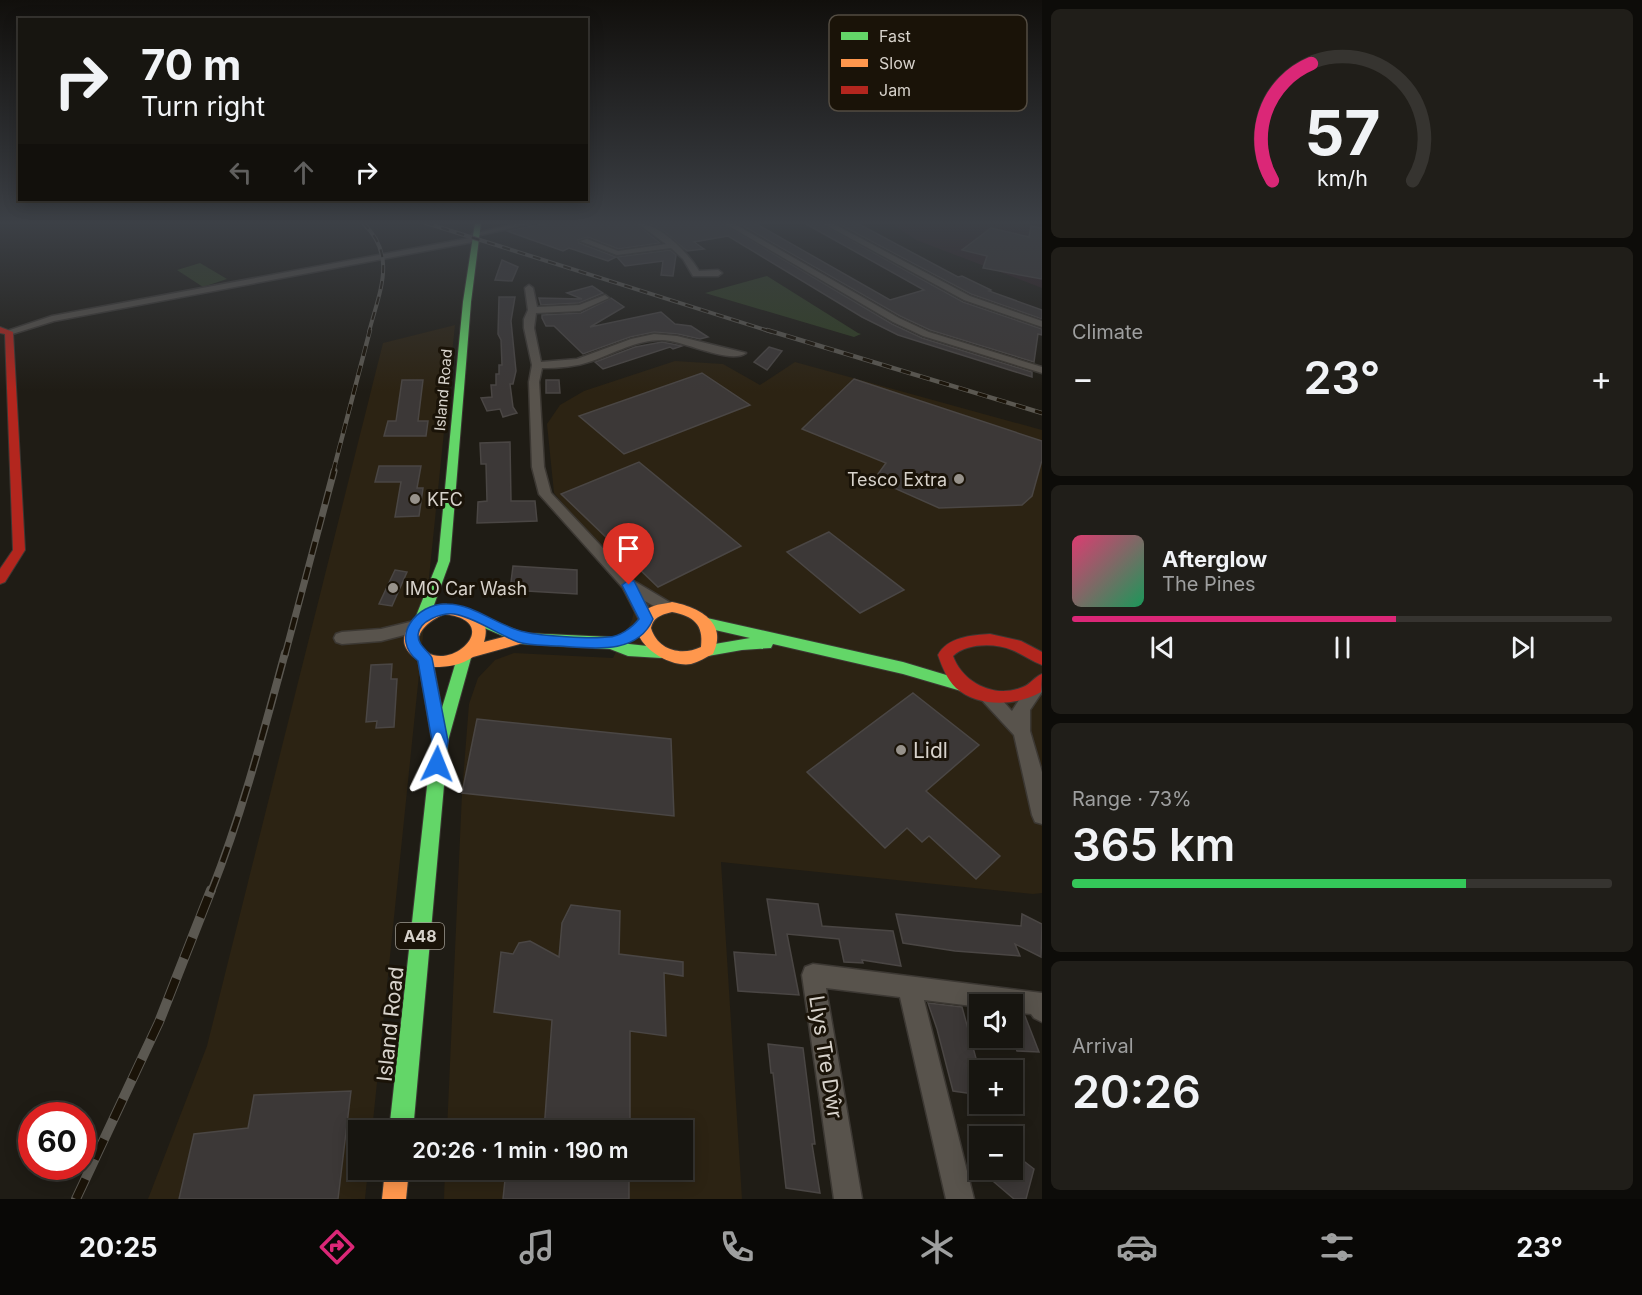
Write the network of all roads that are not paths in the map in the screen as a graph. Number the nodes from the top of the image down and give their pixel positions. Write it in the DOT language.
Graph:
graph roads {
  1 [pos="247,279"];
  2 [pos="471,279"];
  3 [pos="825,279"];
  4 [pos="931,279"];
  5 [pos="516,289"];
  6 [pos="597,299"];
  7 [pos="533,310"];
  8 [pos="1042,324"];
  9 [pos="4,331"];
  10 [pos="735,356"];
  11 [pos="537,365"];
  12 [pos="1042,369"];
  13 [pos="444,561"];
  14 [pos="0,579"];
  15 [pos="450,580"];
  16 [pos="629,585"];
  17 [pos="666,607"];
  18 [pos="473,617"];
  19 [pos="418,622"];
  20 [pos="645,622"];
  21 [pos="707,623"];
  22 [pos="381,635"];
  23 [pos="342,638"];
  24 [pos="522,638"];
  25 [pos="611,643"];
  26 [pos="791,644"];
  27 [pos="412,646"];
  28 [pos="708,650"];
  29 [pos="661,652"];
  30 [pos="469,655"];
  31 [pos="1038,656"];
  32 [pos="424,658"];
  33 [pos="936,659"];
  34 [pos="897,666"];
  35 [pos="1042,667"];
  36 [pos="1040,685"];
  37 [pos="968,687"];
  38 [pos="986,696"];
  39 [pos="1021,731"];
  40 [pos="440,741"];
  41 [pos="1042,815"];
  42 [pos="909,987"];
  43 [pos="1042,1010"];
  44 [pos="402,1120"];
  45 [pos="396,1180"];
  46 [pos="394,1199"];
  47 [pos="848,1199"];
  48 [pos="960,1199"];
  1 -- 9 [label="street"];
  2 -- 13 [label="street, Island Road"];
  3 -- 12 [label="street"];
  4 -- 8 [label="street"];
  5 -- 7 [label="street"];
  6 -- 7 [label="street"];
  7 -- 11 [label="street"];
  9 -- 14 [label="street"];
  10 -- 11 [label="street"];
  11 -- 16 [label="street"];
  13 -- 15 [label="street"];
  13 -- 19 [label="street"];
  16 -- 17 [label="street"];
  16 -- 20 [label="street"];
  17 -- 20 [label="street"];
  17 -- 21 [label="street"];
  18 -- 19 [label="street"];
  18 -- 24 [label="street"];
  18 -- 30 [label="street, A48"];
  19 -- 22 [label="street"];
  19 -- 27 [label="street"];
  20 -- 25 [label="street"];
  20 -- 29 [label="street"];
  21 -- 26 [label="street"];
  21 -- 28 [label="street"];
  22 -- 23 [label="street"];
  22 -- 27 [label="street"];
  24 -- 25 [label="street"];
  24 -- 30 [label="street"];
  25 -- 29 [label="street"];
  26 -- 28 [label="street"];
  26 -- 34 [label="street"];
  27 -- 32 [label="street"];
  28 -- 29 [label="street"];
  30 -- 32 [label="street"];
  30 -- 40 [label="street, A48"];
  31 -- 33 [label="street"];
  31 -- 35 [label="street"];
  32 -- 40 [label="street, A48"];
  33 -- 34 [label="street"];
  33 -- 37 [label="street"];
  34 -- 37 [label="street"];
  36 -- 38 [label="street"];
  36 -- 39 [label="street"];
  37 -- 38 [label="street"];
  38 -- 39 [label="street"];
  39 -- 41 [label="street"];
  40 -- 44 [label="street, Island Road / A48"];
  42 -- 43 [label="street, Llys Tre Dŵr"];
  42 -- 47 [label="street, Llys Tre Dŵr"];
  42 -- 48 [label="street"];
  45 -- 46 [label="street"];
}
